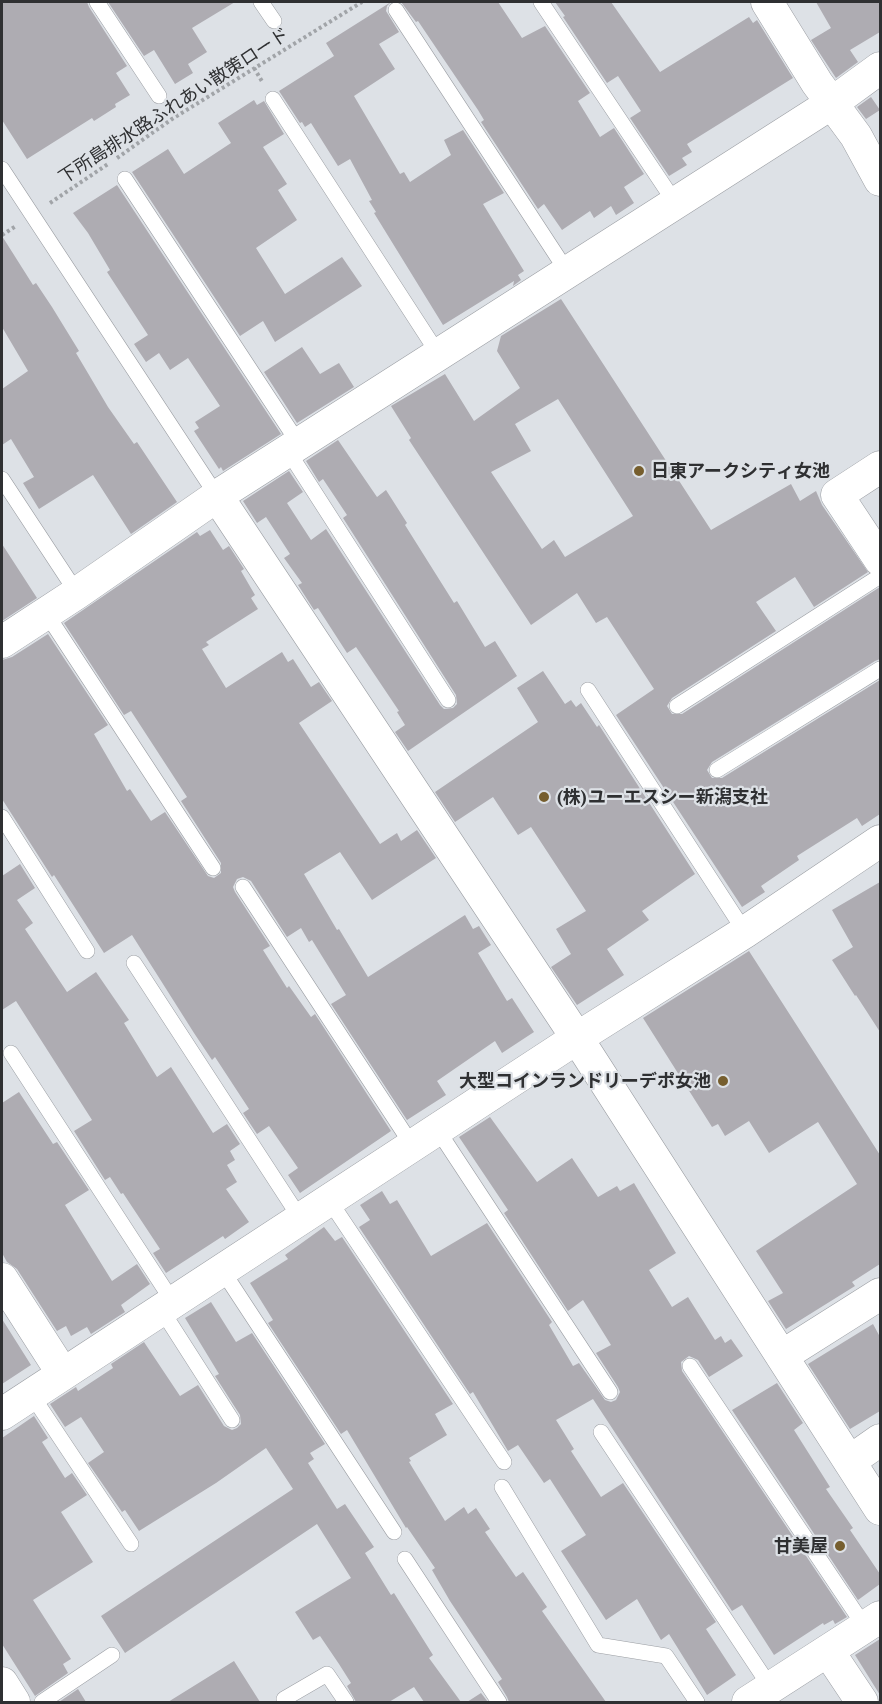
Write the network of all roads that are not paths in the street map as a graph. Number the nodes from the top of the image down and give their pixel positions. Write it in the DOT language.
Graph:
graph roads {
  1 [pos="97,2"];
  2 [pos="261,2"];
  3 [pos="541,2"];
  4 [pos="767,2"];
  5 [pos="396,10"];
  6 [pos="274,21"];
  7 [pos="880,68"];
  8 [pos="159,96"];
  9 [pos="273,99"];
  10 [pos="832,103"];
  11 [pos="2,170"];
  12 [pos="125,180"];
  13 [pos="880,180"];
  14 [pos="676,204"];
  15 [pos="568,273"];
  16 [pos="439,355"];
  17 [pos="294,448"];
  18 [pos="880,467"];
  19 [pos="2,479"];
  20 [pos="218,496"];
  21 [pos="880,560"];
  22 [pos="880,576"];
  23 [pos="77,593"];
  24 [pos="46,613"];
  25 [pos="2,642"];
  26 [pos="880,669"];
  27 [pos="588,690"];
  28 [pos="448,700"];
  29 [pos="676,706"];
  30 [pos="717,770"];
  31 [pos="2,817"];
  32 [pos="880,841"];
  33 [pos="213,868"];
  34 [pos="243,887"];
  35 [pos="745,932"];
  36 [pos="87,951"];
  37 [pos="134,963"];
  38 [pos="577,1038"];
  39 [pos="11,1053"];
  40 [pos="425,1137"];
  41 [pos="329,1200"];
  42 [pos="300,1218"];
  43 [pos="222,1270"];
  44 [pos="2,1279"];
  45 [pos="880,1293"];
  46 [pos="167,1305"];
  47 [pos="10,1306"];
  48 [pos="782,1356"];
  49 [pos="690,1366"];
  50 [pos="63,1374"];
  51 [pos="610,1392"];
  52 [pos="31,1394"];
  53 [pos="2,1414"];
  54 [pos="232,1420"];
  55 [pos="601,1432"];
  56 [pos="880,1440"];
  57 [pos="504,1461"];
  58 [pos="850,1461"];
  59 [pos="502,1487"];
  60 [pos="880,1509"];
  61 [pos="394,1532"];
  62 [pos="131,1544"];
  63 [pos="405,1559"];
  64 [pos="873,1622"];
  65 [pos="828,1651"];
  66 [pos="112,1655"];
  67 [pos="2,1683"];
  68 [pos="760,1695"];
  69 [pos="284,1699"];
  70 [pos="14,1702"];
  71 [pos="42,1702"];
  72 [pos="346,1702"];
  73 [pos="499,1702"];
  74 [pos="697,1702"];
  75 [pos="862,1702"];
  1 -- 8 [label="lane"];
  2 -- 6 [label="lane"];
  3 -- 14 [label="lane"];
  4 -- 10 [label="street"];
  5 -- 15 [label="lane"];
  7 -- 10 [label="street"];
  9 -- 16 [label="lane"];
  10 -- 13 [label="street"];
  10 -- 14 [label="street"];
  11 -- 20 [label="lane"];
  12 -- 17 [label="lane"];
  14 -- 15 [label="street"];
  15 -- 16 [label="street"];
  16 -- 17 [label="street"];
  17 -- 20 [label="street"];
  17 -- 28 [label="lane"];
  18 -- 21 [label="street"];
  19 -- 23 [label="lane"];
  20 -- 23 [label="street"];
  20 -- 38 [label="street"];
  22 -- 29 [label="lane"];
  23 -- 24 [label="street"];
  24 -- 25 [label="street"];
  24 -- 33 [label="lane"];
  26 -- 30 [label="lane"];
  27 -- 35 [label="lane"];
  31 -- 36 [label="lane"];
  32 -- 35 [label="street"];
  34 -- 40 [label="lane"];
  35 -- 38 [label="street"];
  37 -- 42 [label="lane"];
  38 -- 40 [label="street"];
  38 -- 48 [label="street"];
  39 -- 46 [label="lane"];
  40 -- 41 [label="street"];
  40 -- 51 [label="lane"];
  41 -- 42 [label="street"];
  41 -- 57 [label="lane"];
  42 -- 43 [label="street"];
  43 -- 46 [label="street"];
  43 -- 61 [label="lane"];
  44 -- 47 [label="street"];
  45 -- 48 [label="street"];
  46 -- 50 [label="street"];
  46 -- 54 [label="lane"];
  47 -- 50 [label="street"];
  48 -- 58 [label="street"];
  49 -- 64 [label="lane"];
  50 -- 52 [label="street"];
  52 -- 53 [label="street"];
  52 -- 62 [label="lane"];
  55 -- 68 [label="lane"];
  56 -- 58 [label="street"];
  58 -- 60 [label="street"];
  59 -- 74 [label="lane"];
  63 -- 73 [label="lane"];
  64 -- 65 [label="street"];
  65 -- 68 [label="street"];
  65 -- 75 [label="street"];
  66 -- 71 [label="lane"];
  67 -- 70 [label="street"];
  69 -- 72 [label="lane"];
}
